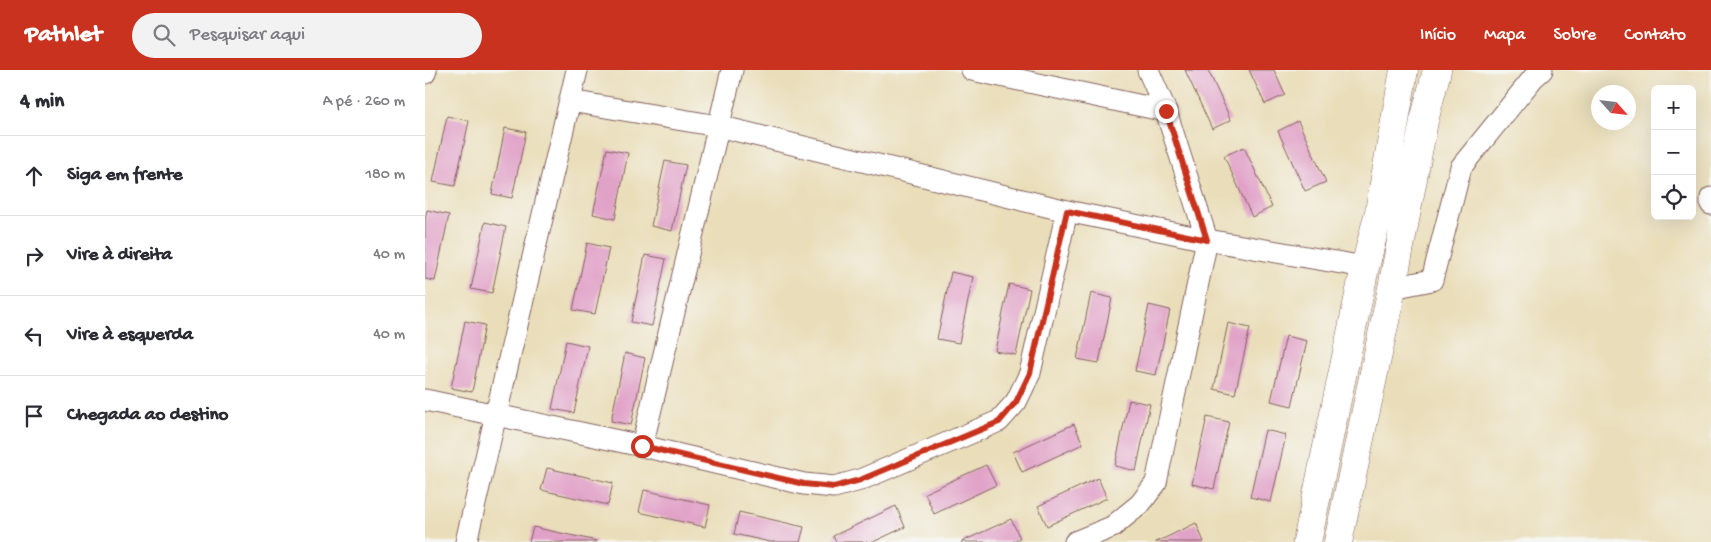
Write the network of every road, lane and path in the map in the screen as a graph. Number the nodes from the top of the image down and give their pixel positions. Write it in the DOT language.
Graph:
graph roads {
  1 [pos="577,70"];
  2 [pos="732,70"];
  3 [pos="972,70"];
  4 [pos="1148,70"];
  5 [pos="1404,70"];
  6 [pos="1437,70"];
  7 [pos="1542,70"];
  8 [pos="570,101"];
  9 [pos="1166,111"];
  10 [pos="718,126"];
  11 [pos="1711,198"];
  12 [pos="1711,204"];
  13 [pos="1067,211"];
  14 [pos="1207,240"];
  15 [pos="1365,267"];
  16 [pos="1391,288"];
  17 [pos="425,400"];
  18 [pos="496,414"];
  19 [pos="642,446"];
  20 [pos="466,542"];
  21 [pos="1075,542"];
  22 [pos="1307,542"];
  23 [pos="1338,542"];
  1 -- 8 [label="street"];
  2 -- 10 [label="street"];
  3 -- 9 [label="street"];
  4 -- 9 [label="street"];
  5 -- 15 [label="street"];
  6 -- 16 [label="street"];
  7 -- 16 [label="street"];
  8 -- 10 [label="street"];
  8 -- 18 [label="street"];
  9 -- 14 [label="street"];
  10 -- 13 [label="street"];
  10 -- 19 [label="street"];
  11 -- 12 [label="street"];
  13 -- 14 [label="street"];
  13 -- 19 [label="street"];
  14 -- 15 [label="street"];
  14 -- 21 [label="street"];
  15 -- 22 [label="street"];
  16 -- 23 [label="street"];
  17 -- 18 [label="street"];
  18 -- 19 [label="street"];
  18 -- 20 [label="street"];
}
